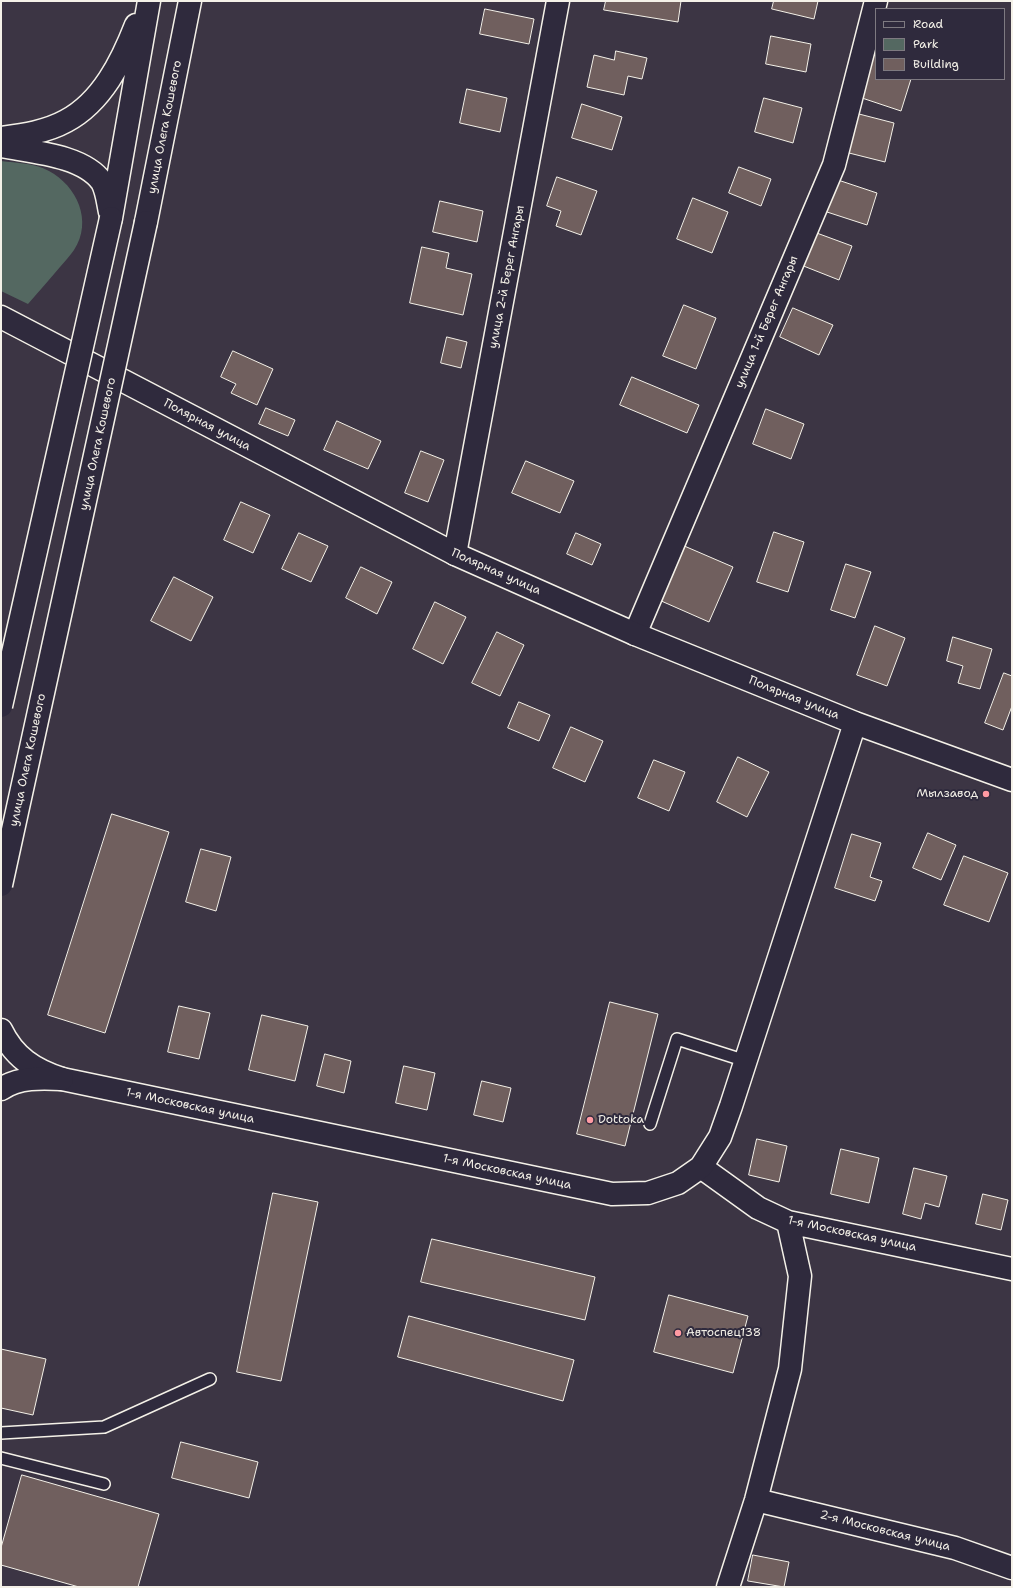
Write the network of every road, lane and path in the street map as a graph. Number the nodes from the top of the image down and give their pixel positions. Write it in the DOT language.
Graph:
graph roads {
  1 [pos="145,1"];
  2 [pos="149,1"];
  3 [pos="190,1"];
  4 [pos="558,1"];
  5 [pos="876,1"];
  6 [pos="1,138"];
  7 [pos="1,146"];
  8 [pos="111,218"];
  9 [pos="1,317"];
  10 [pos="455,554"];
  11 [pos="635,634"];
  12 [pos="1,706"];
  13 [pos="855,723"];
  14 [pos="1012,780"];
  15 [pos="1,885"];
  16 [pos="1,1030"];
  17 [pos="746,1061"];
  18 [pos="62,1079"];
  19 [pos="1,1089"];
  20 [pos="650,1124"];
  21 [pos="701,1166"];
  22 [pos="788,1222"];
  23 [pos="1012,1269"];
  24 [pos="210,1379"];
  25 [pos="1,1433"];
  26 [pos="1,1458"];
  27 [pos="104,1484"];
  28 [pos="756,1500"];
  29 [pos="1012,1568"];
  30 [pos="728,1587"];
  1 -- 6 [label="main road"];
  2 -- 8 [label="main road"];
  3 -- 15 [label="main road, улица Олега Кошевого, bridge"];
  4 -- 10 [label="main road, улица 2-й Берег Ангары"];
  5 -- 11 [label="main road, улица 1-й Берег Ангары"];
  7 -- 8 [label="main road"];
  8 -- 12 [label="main road, bridge"];
  9 -- 10 [label="main road, Полярная улица"];
  10 -- 11 [label="main road, Полярная улица"];
  11 -- 13 [label="main road, Полярная улица"];
  13 -- 14 [label="main road, Полярная улица"];
  13 -- 17 [label="main road"];
  16 -- 18 [label="main road, 1-я Московская улица"];
  17 -- 20 [label="lane"];
  17 -- 21 [label="main road"];
  18 -- 19 [label="main road"];
  18 -- 21 [label="main road, 1-я Московская улица"];
  21 -- 22 [label="main road, 1-я Московская улица"];
  22 -- 23 [label="main road, 1-я Московская улица"];
  22 -- 28 [label="main road"];
  24 -- 25 [label="lane"];
  26 -- 27 [label="lane"];
  28 -- 29 [label="main road, 2-я Московская улица"];
  28 -- 30 [label="main road"];
}
